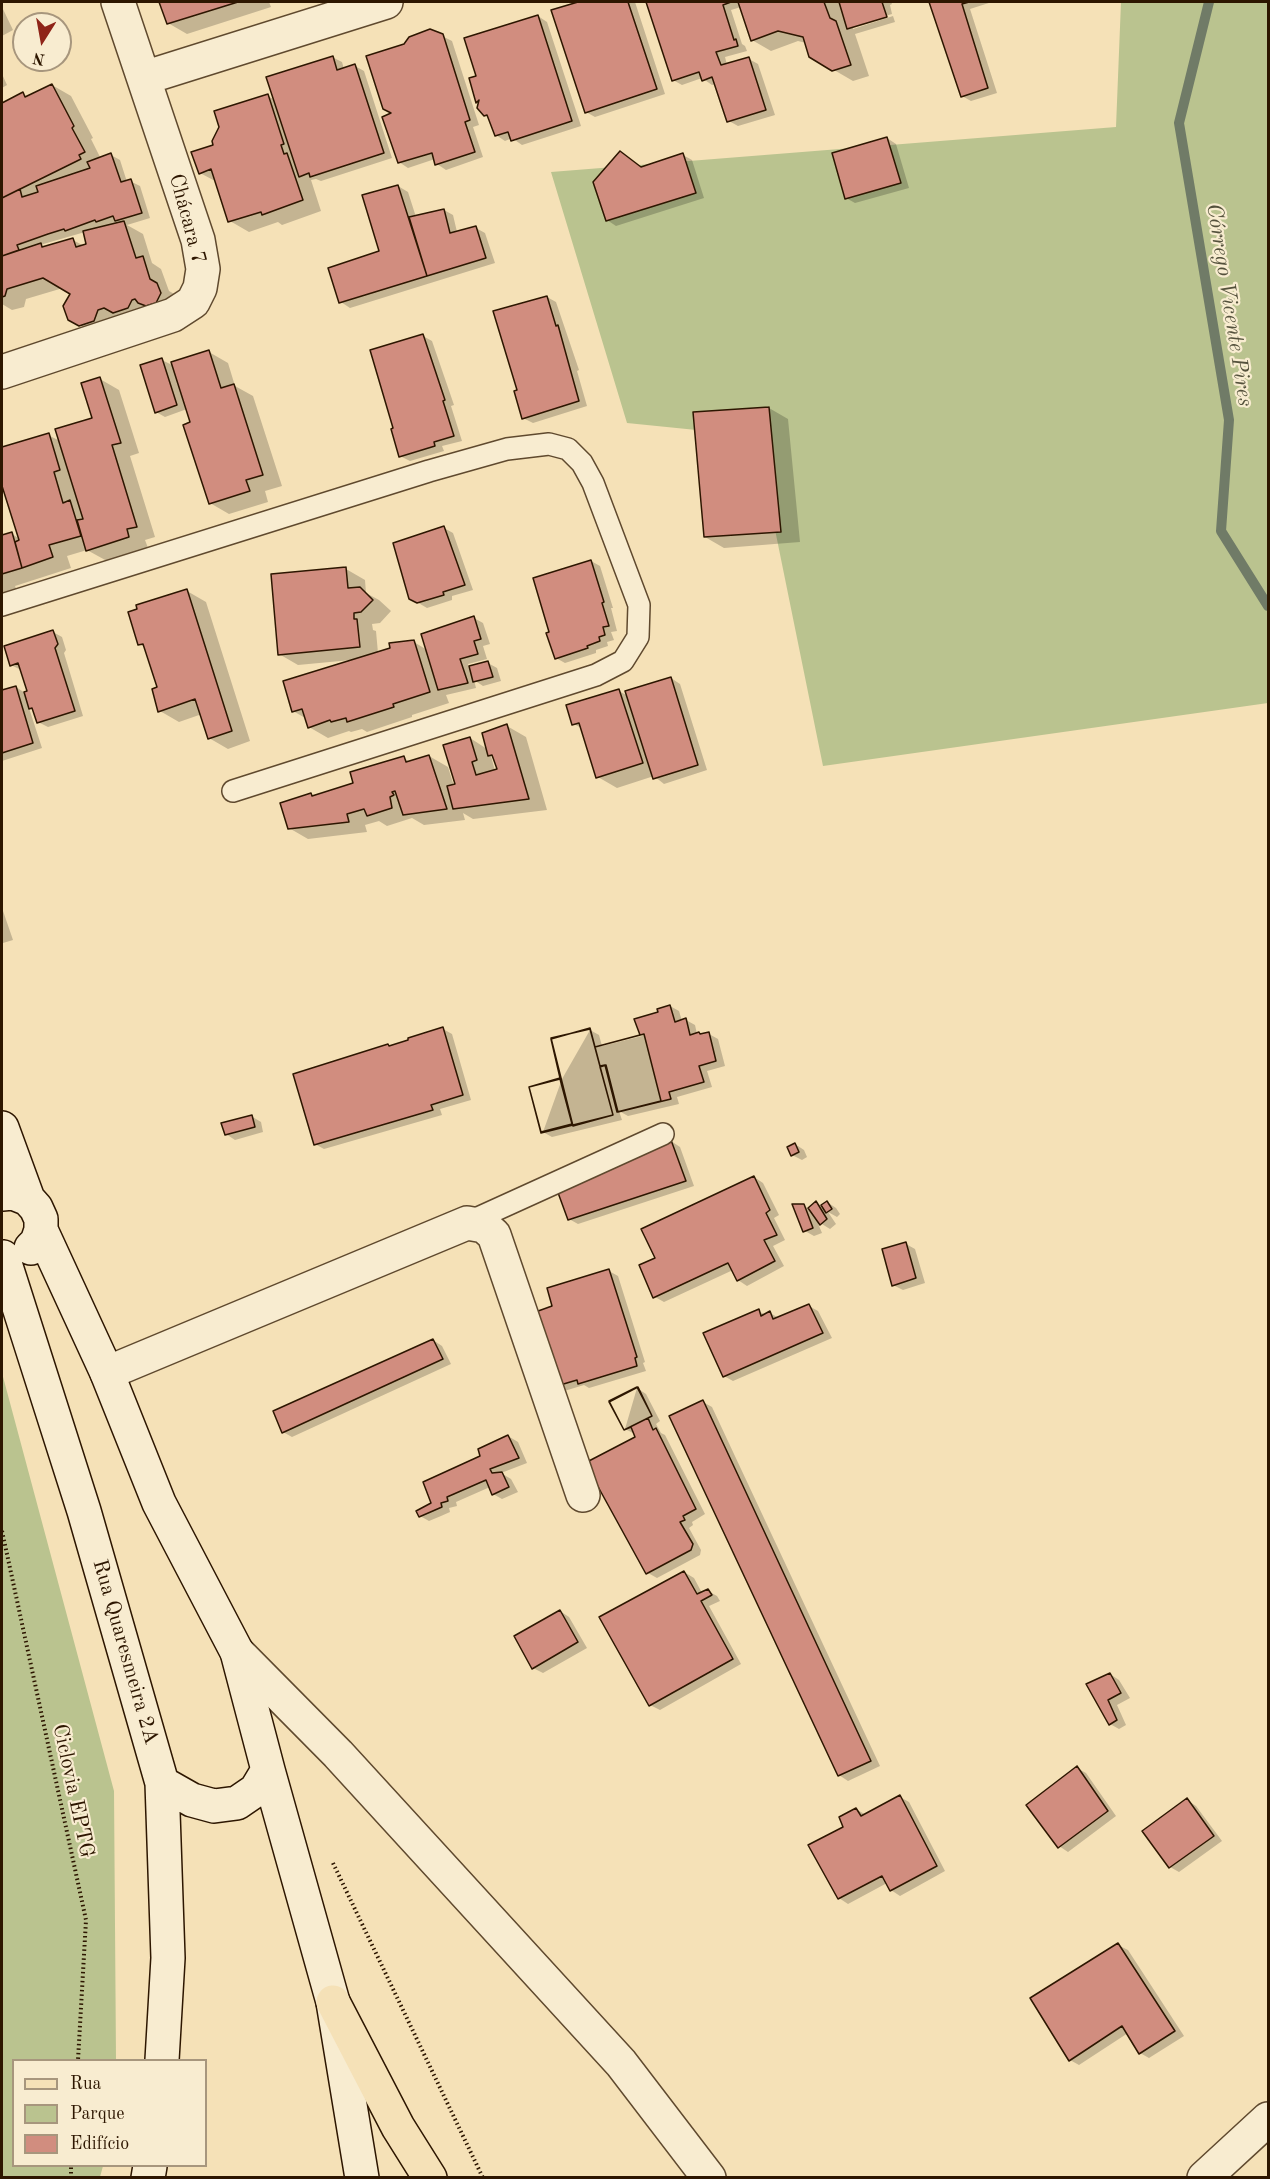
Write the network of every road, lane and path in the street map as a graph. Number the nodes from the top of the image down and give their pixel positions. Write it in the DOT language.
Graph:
graph roads {
  1 [pos="118,2"];
  2 [pos="386,2"];
  3 [pos="144,78"];
  4 [pos="2,372"];
  5 [pos="2,604"];
  6 [pos="233,791"];
  7 [pos="2,1128"];
  8 [pos="663,1134"];
  9 [pos="15,1197"];
  10 [pos="467,1223"];
  11 [pos="41,1230"];
  12 [pos="2,1257"];
  13 [pos="107,1373"];
  14 [pos="583,1495"];
  15 [pos="2,1531"];
  16 [pos="237,1652"];
  17 [pos="268,1770"];
  18 [pos="162,1783"];
  19 [pos="332,1860"];
  20 [pos="333,2002"];
  21 [pos="78,2059"];
  22 [pos="162,2059"];
  23 [pos="1269,2119"];
  24 [pos="362,2178"];
  25 [pos="430,2178"];
  26 [pos="483,2178"];
  27 [pos="709,2178"];
  28 [pos="1204,2178"];
  1 -- 3 [label="street, Chácara 7"];
  2 -- 3 [label="street"];
  3 -- 4 [label="street, Chácara 7"];
  5 -- 6 [label="lane"];
  7 -- 9 [label="street"];
  8 -- 10 [label="lane"];
  9 -- 11 [label="street"];
  10 -- 13 [label="street"];
  10 -- 14 [label="street"];
  11 -- 12 [label="street"];
  11 -- 13 [label="street"];
  12 -- 18 [label="street, Rua Quaresmeira 2A"];
  13 -- 16 [label="street"];
  15 -- 21 [label="path, Ciclovia EPTG"];
  16 -- 17 [label="street"];
  16 -- 27 [label="street"];
  17 -- 18 [label="street"];
  17 -- 20 [label="street"];
  18 -- 22 [label="street, Rua Quaresmeira 2A"];
  19 -- 26 [label="path"];
  20 -- 24 [label="street"];
  20 -- 25 [label="main road"];
  23 -- 28 [label="street"];
}
